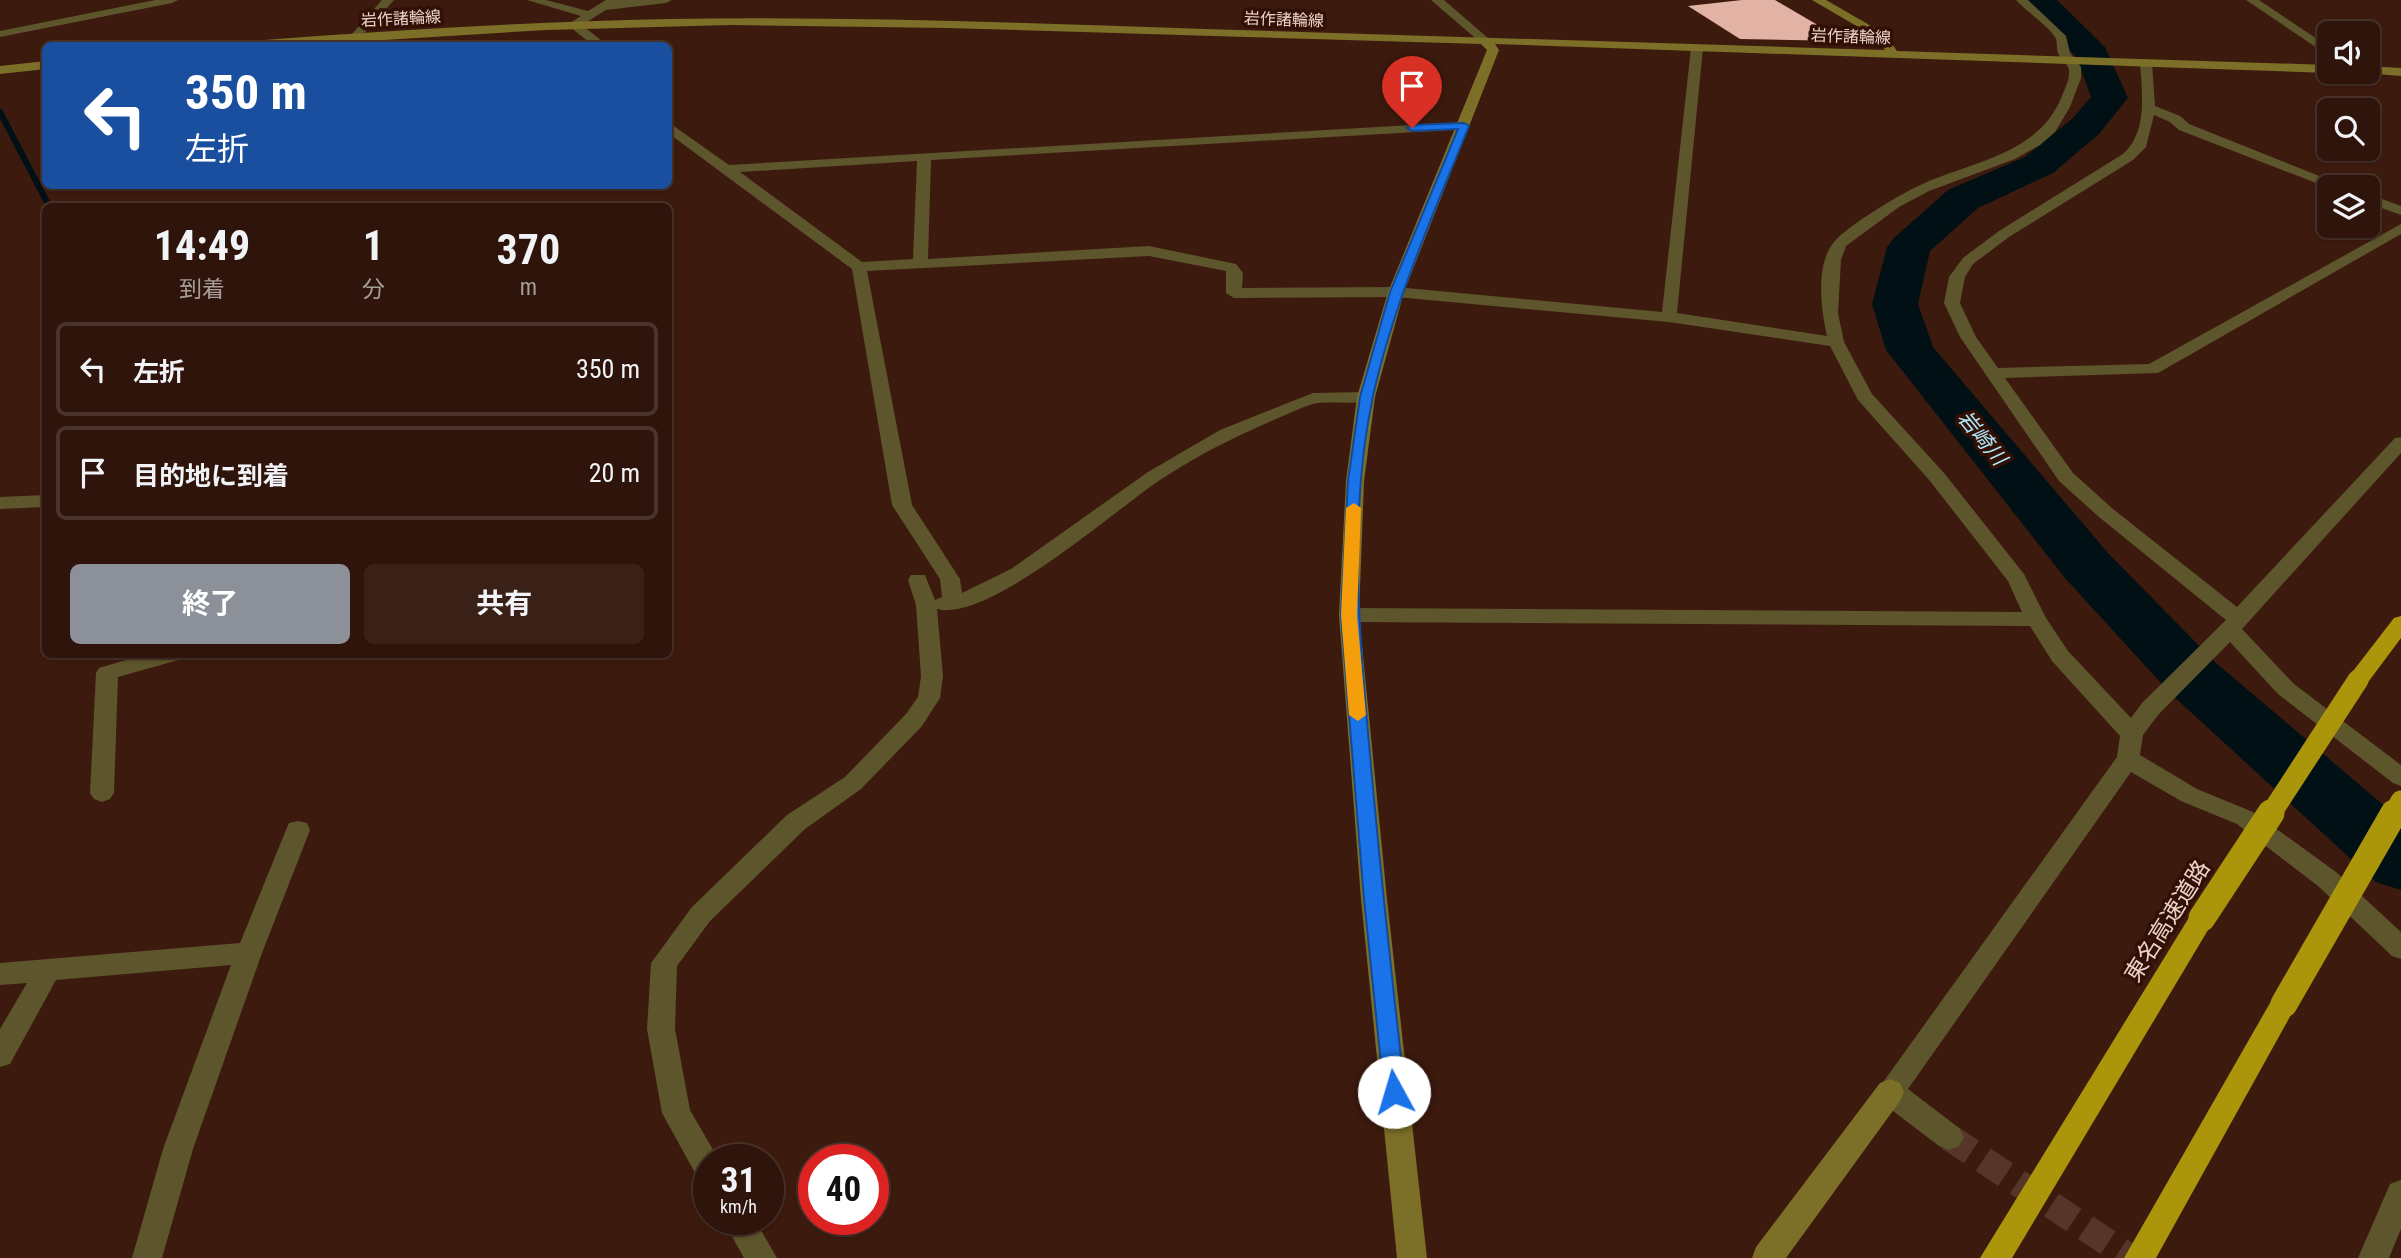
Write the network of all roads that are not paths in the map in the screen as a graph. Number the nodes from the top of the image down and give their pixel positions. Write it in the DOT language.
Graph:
graph roads {
  1 [pos="172,0"];
  2 [pos="388,0"];
  3 [pos="533,0"];
  4 [pos="614,0"];
  5 [pos="666,0"];
  6 [pos="1437,0"];
  7 [pos="1818,0"];
  8 [pos="2022,0"];
  9 [pos="2252,0"];
  10 [pos="603,7"];
  11 [pos="590,15"];
  12 [pos="574,25"];
  13 [pos="0,34"];
  14 [pos="356,36"];
  15 [pos="1485,41"];
  16 [pos="285,42"];
  17 [pos="596,42"];
  18 [pos="2317,44"];
  19 [pos="1697,48"];
  20 [pos="1893,53"];
  21 [pos="2072,60"];
  22 [pos="2146,63"];
  23 [pos="42,65"];
  24 [pos="2317,69"];
  25 [pos="0,70"];
  26 [pos="2380,71"];
  27 [pos="2401,72"];
  28 [pos="2149,108"];
  29 [pos="1464,126"];
  30 [pos="672,130"];
  31 [pos="924,156"];
  32 [pos="728,169"];
  33 [pos="2317,178"];
  34 [pos="2380,203"];
  35 [pos="2401,211"];
  36 [pos="2401,228"];
  37 [pos="920,262"];
  38 [pos="859,267"];
  39 [pos="1396,292"];
  40 [pos="1669,317"];
  41 [pos="1836,342"];
  42 [pos="1994,373"];
  43 [pos="1366,397"];
  44 [pos="2401,442"];
  45 [pos="42,501"];
  46 [pos="0,503"];
  47 [pos="918,580"];
  48 [pos="954,603"];
  49 [pos="926,605"];
  50 [pos="1349,615"];
  51 [pos="2036,619"];
  52 [pos="2401,623"];
  53 [pos="2228,628"];
  54 [pos="160,658"];
  55 [pos="2130,747"];
  56 [pos="2401,778"];
  57 [pos="102,793"];
  58 [pos="2401,801"];
  59 [pos="298,830"];
  60 [pos="2401,948"];
  61 [pos="249,953"];
  62 [pos="48,970"];
  63 [pos="0,974"];
  64 [pos="0,1055"];
  65 [pos="1890,1093"];
  66 [pos="1949,1137"];
  67 [pos="694,1144"];
  68 [pos="2401,1194"];
  69 [pos="747,1235"];
  70 [pos="147,1258"];
  71 [pos="762,1258"];
  72 [pos="1412,1258"];
  73 [pos="1767,1258"];
  74 [pos="1995,1258"];
  75 [pos="2139,1258"];
  76 [pos="2373,1258"];
  1 -- 13 [label="street"];
  2 -- 14 [label="street"];
  3 -- 11 [label="street"];
  4 -- 10 [label="street"];
  5 -- 10 [label="street"];
  6 -- 15 [label="street"];
  7 -- 20 [label="main road"];
  8 -- 21 [label="street"];
  9 -- 18 [label="street"];
  10 -- 11 [label="street"];
  11 -- 12 [label="street"];
  12 -- 14 [label="main road, 岩作諸輪線"];
  12 -- 15 [label="main road, 岩作諸輪線"];
  12 -- 17 [label="street"];
  14 -- 16 [label="main road, 岩作諸輪線"];
  15 -- 19 [label="main road, 岩作諸輪線"];
  15 -- 29 [label="main road"];
  19 -- 20 [label="main road, 岩作諸輪線"];
  19 -- 40 [label="street"];
  20 -- 21 [label="main road, 岩作諸輪線"];
  21 -- 22 [label="main road, 岩作諸輪線"];
  21 -- 41 [label="street"];
  22 -- 24 [label="main road, 岩作諸輪線"];
  22 -- 28 [label="street"];
  23 -- 25 [label="main road"];
  26 -- 27 [label="main road"];
  28 -- 33 [label="street"];
  28 -- 42 [label="street"];
  29 -- 31 [label="street"];
  29 -- 39 [label="main road"];
  30 -- 32 [label="street"];
  31 -- 32 [label="street"];
  31 -- 37 [label="street"];
  32 -- 38 [label="street"];
  34 -- 35 [label="street"];
  36 -- 42 [label="street"];
  37 -- 38 [label="street"];
  37 -- 39 [label="street"];
  38 -- 48 [label="street"];
  39 -- 40 [label="street"];
  39 -- 43 [label="main road"];
  40 -- 41 [label="street"];
  41 -- 51 [label="street"];
  42 -- 53 [label="street"];
  43 -- 48 [label="street"];
  43 -- 50 [label="main road"];
  44 -- 53 [label="street"];
  45 -- 46 [label="street"];
  47 -- 49 [label="street"];
  48 -- 49 [label="street"];
  49 -- 67 [label="street"];
  50 -- 51 [label="street"];
  50 -- 72 [label="main road"];
  51 -- 55 [label="street"];
  52 -- 74 [label="highway, 東名高速道路, bridge"];
  53 -- 55 [label="street"];
  53 -- 56 [label="street"];
  54 -- 57 [label="street"];
  55 -- 60 [label="street"];
  55 -- 65 [label="street"];
  58 -- 75 [label="highway, bridge"];
  59 -- 61 [label="street"];
  61 -- 62 [label="street"];
  61 -- 70 [label="street"];
  62 -- 63 [label="street"];
  62 -- 64 [label="street"];
  65 -- 66 [label="street"];
  65 -- 73 [label="main road"];
  68 -- 76 [label="street"];
  69 -- 71 [label="street"];
}
